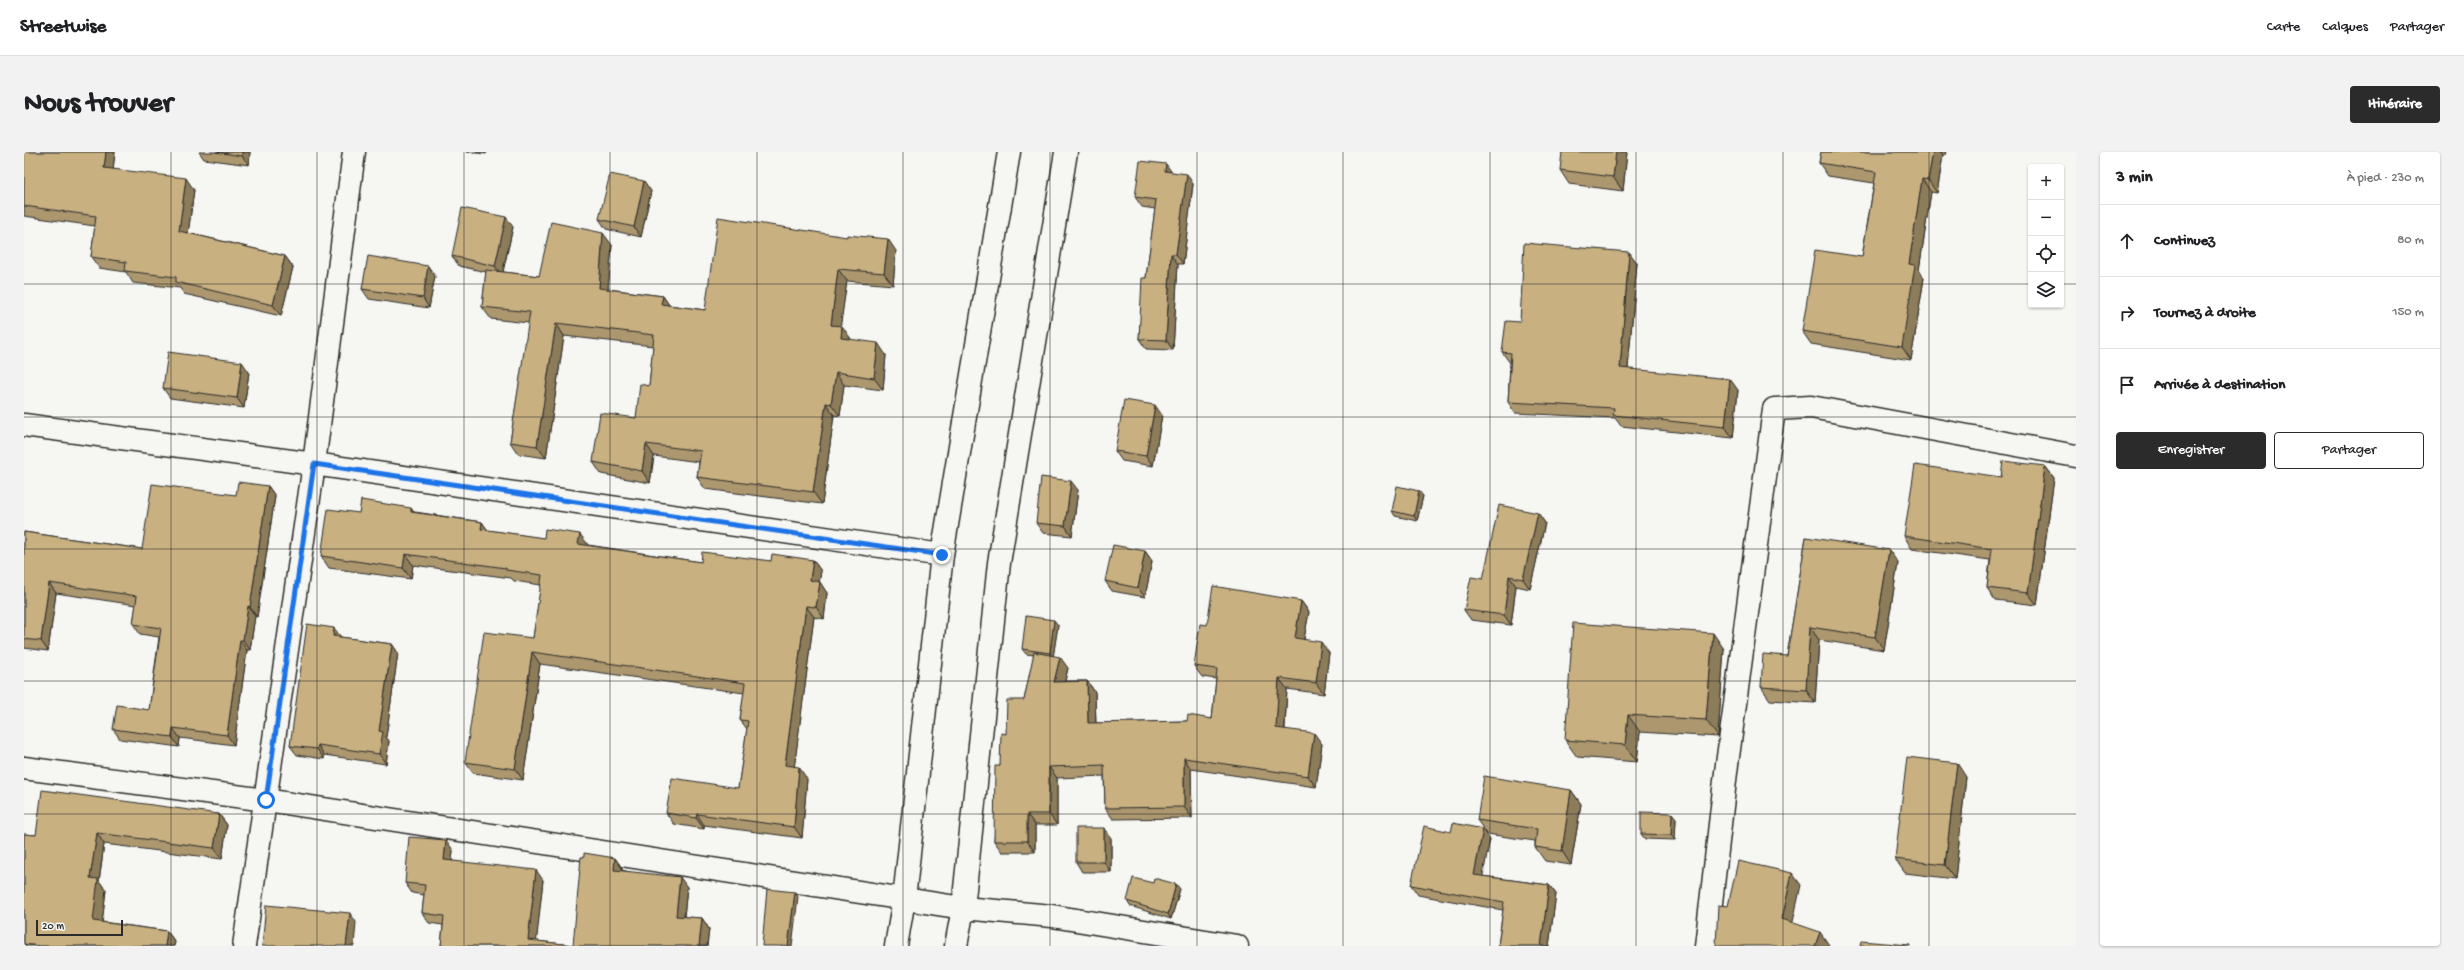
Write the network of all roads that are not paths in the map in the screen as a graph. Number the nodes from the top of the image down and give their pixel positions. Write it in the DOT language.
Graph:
graph roads {
  1 [pos="354,152"];
  2 [pos="1009,152"];
  3 [pos="1066,152"];
  4 [pos="24,425"];
  5 [pos="2076,456"];
  6 [pos="314,464"];
  7 [pos="942,555"];
  8 [pos="24,768"];
  9 [pos="266,800"];
  10 [pos="904,899"];
  11 [pos="963,908"];
  12 [pos="244,946"];
  13 [pos="896,946"];
  14 [pos="956,946"];
  15 [pos="1237,946"];
  16 [pos="1706,946"];
  1 -- 6 [label="main road"];
  2 -- 7 [label="main road"];
  3 -- 11 [label="main road"];
  4 -- 6 [label="main road"];
  5 -- 16 [label="main road"];
  6 -- 7 [label="main road"];
  6 -- 9 [label="main road"];
  7 -- 10 [label="main road"];
  8 -- 9 [label="main road"];
  9 -- 10 [label="main road"];
  9 -- 12 [label="main road"];
  10 -- 11 [label="main road"];
  10 -- 13 [label="main road"];
  11 -- 14 [label="main road"];
  11 -- 15 [label="main road"];
}
